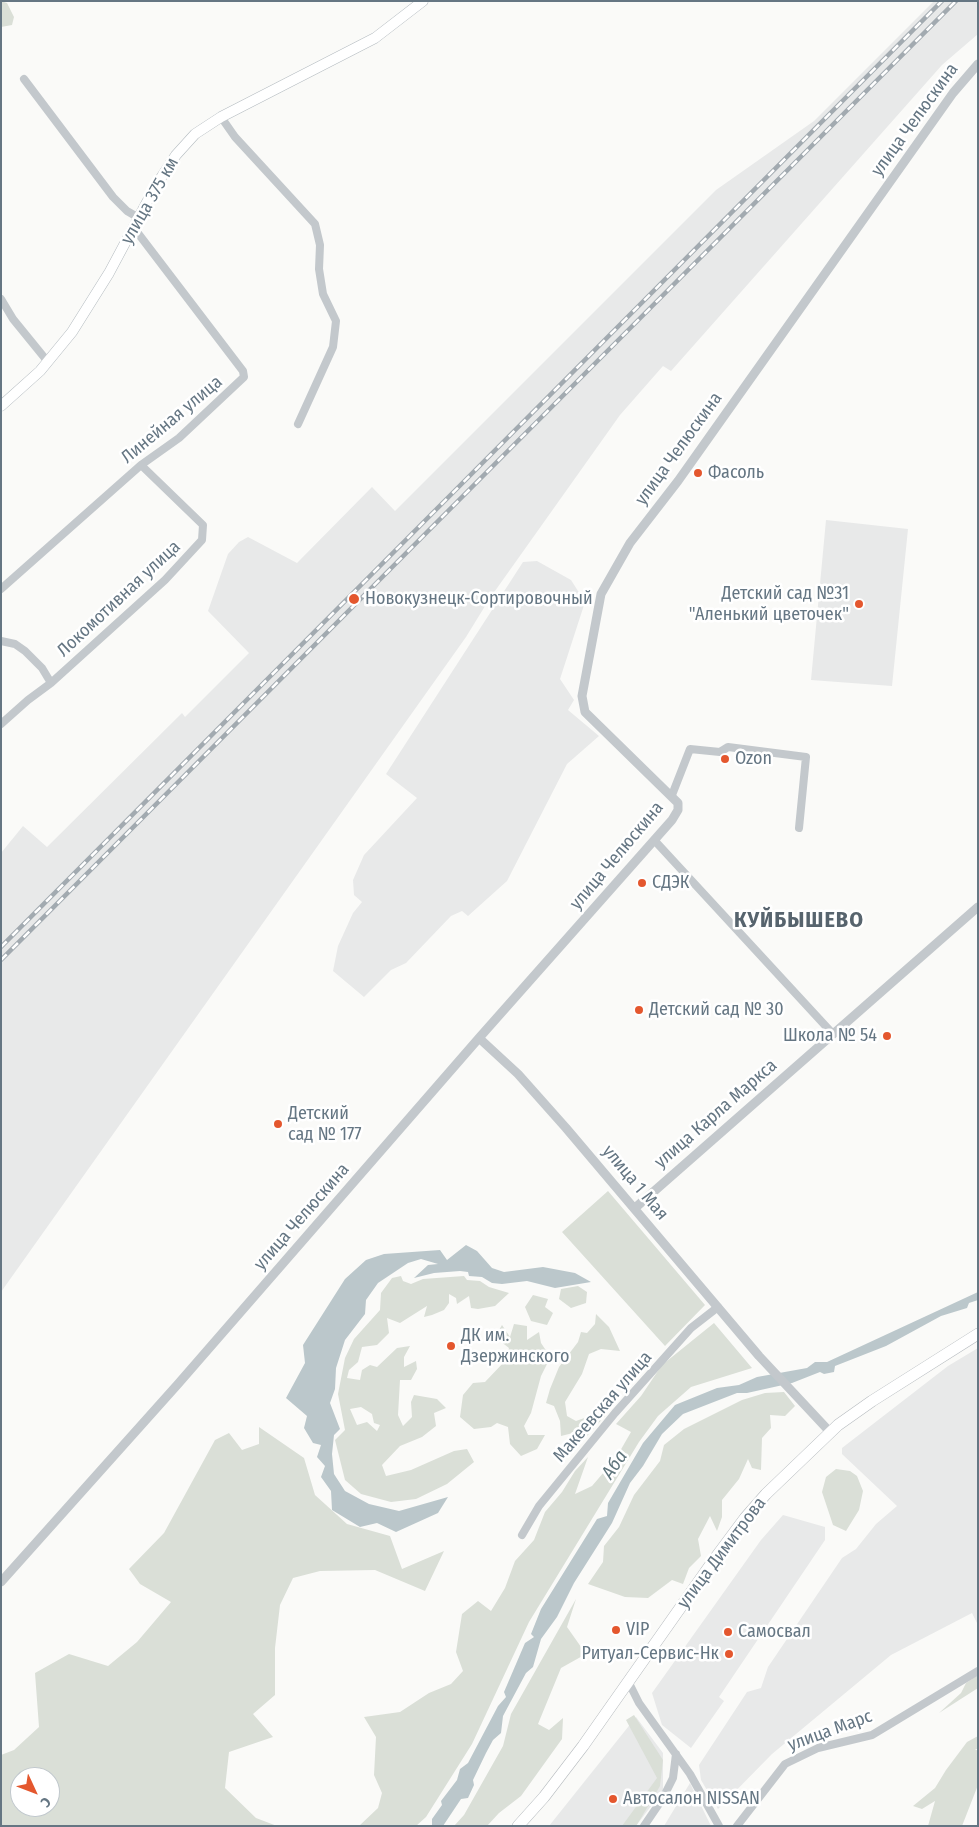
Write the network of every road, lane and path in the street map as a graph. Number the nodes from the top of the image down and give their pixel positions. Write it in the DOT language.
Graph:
graph roads {
  1 [pos="423,1"];
  2 [pos="978,64"];
  3 [pos="24,79"];
  4 [pos="221,117"];
  5 [pos="139,218"];
  6 [pos="134,228"];
  7 [pos="1,299"];
  8 [pos="48,362"];
  9 [pos="1,406"];
  10 [pos="298,424"];
  11 [pos="141,465"];
  12 [pos="1,589"];
  13 [pos="1,640"];
  14 [pos="51,683"];
  15 [pos="1,724"];
  16 [pos="672,795"];
  17 [pos="799,828"];
  18 [pos="655,841"];
  19 [pos="978,907"];
  20 [pos="833,1034"];
  21 [pos="478,1038"];
  22 [pos="635,1208"];
  23 [pos="718,1307"];
  24 [pos="978,1334"];
  25 [pos="830,1432"];
  26 [pos="522,1535"];
  27 [pos="1,1582"];
  28 [pos="978,1671"];
  29 [pos="629,1683"];
  30 [pos="676,1754"];
  31 [pos="518,1826"];
  32 [pos="644,1826"];
  33 [pos="719,1826"];
  34 [pos="736,1826"];
  1 -- 4 [label="main road, улица 375 км"];
  2 -- 16 [label="street, улица Челюскина"];
  3 -- 5 [label="street"];
  4 -- 5 [label="main road, улица 375 км"];
  4 -- 10 [label="street"];
  5 -- 6 [label="main road, улица 375 км"];
  6 -- 8 [label="main road, улица 375 км"];
  6 -- 11 [label="street, Линейная улица"];
  7 -- 8 [label="street"];
  8 -- 9 [label="main road, улица 375 км"];
  11 -- 12 [label="street, Линейная улица"];
  11 -- 14 [label="street, Локомотивная улица"];
  13 -- 14 [label="street"];
  14 -- 15 [label="street, Локомотивная улица"];
  16 -- 17 [label="street"];
  16 -- 18 [label="street, улица Челюскина"];
  18 -- 20 [label="street"];
  18 -- 21 [label="street, улица Челюскина"];
  19 -- 20 [label="street, улица Карла Маркса"];
  20 -- 22 [label="street, улица Карла Маркса"];
  21 -- 22 [label="street, улица 1 Мая"];
  21 -- 27 [label="street, улица Челюскина"];
  22 -- 23 [label="street, улица 1 Мая"];
  23 -- 25 [label="street, улица 1 Мая"];
  23 -- 26 [label="street, Макеевская улица"];
  24 -- 25 [label="main road, улица Димитрова"];
  25 -- 29 [label="main road, улица Димитрова"];
  28 -- 34 [label="street, улица Марс"];
  29 -- 30 [label="street"];
  29 -- 31 [label="main road, улица Димитрова"];
  30 -- 32 [label="street"];
  30 -- 33 [label="street"];
}
